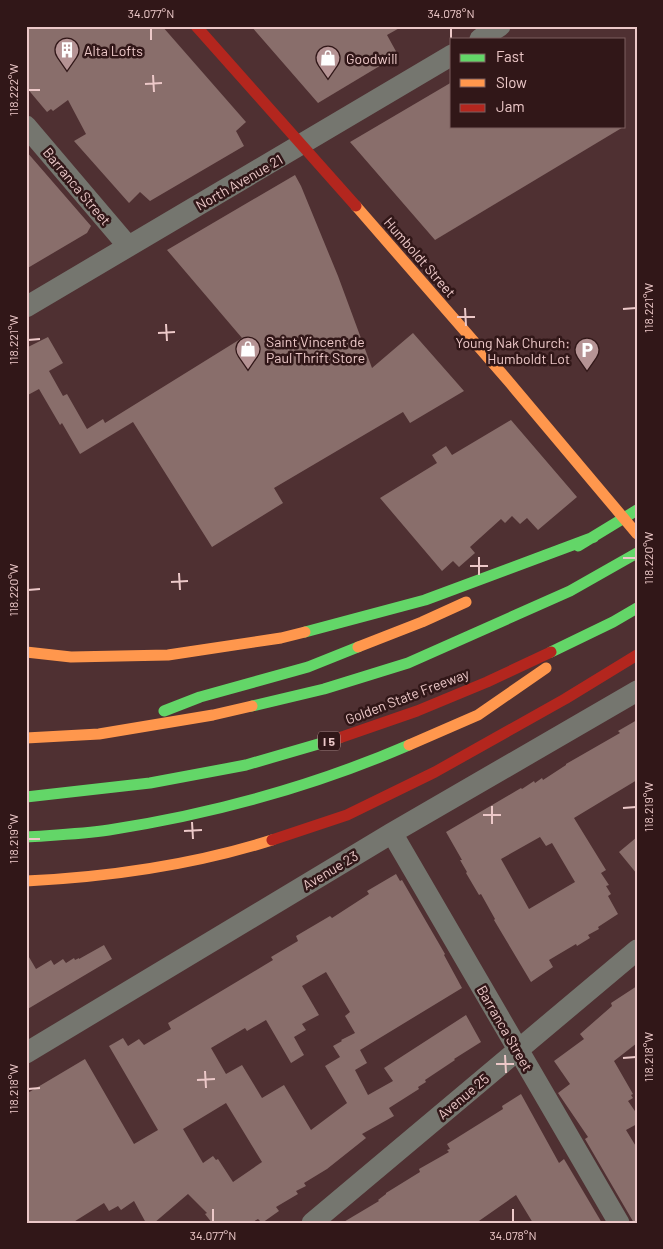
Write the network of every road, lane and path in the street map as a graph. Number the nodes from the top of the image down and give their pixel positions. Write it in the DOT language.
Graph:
graph roads {
  1 [pos="196,26"];
  2 [pos="500,26"];
  3 [pos="482,38"];
  4 [pos="450,56"];
  5 [pos="26,126"];
  6 [pos="302,145"];
  7 [pos="128,246"];
  8 [pos="26,307"];
  9 [pos="637,510"];
  10 [pos="637,534"];
  11 [pos="594,537"];
  12 [pos="637,553"];
  13 [pos="533,572"];
  14 [pos="473,599"];
  15 [pos="637,608"];
  16 [pos="613,622"];
  17 [pos="26,652"];
  18 [pos="637,655"];
  19 [pos="637,691"];
  20 [pos="99,734"];
  21 [pos="26,738"];
  22 [pos="26,797"];
  23 [pos="392,833"];
  24 [pos="26,837"];
  25 [pos="26,881"];
  26 [pos="637,950"];
  27 [pos="518,1051"];
  28 [pos="26,1053"];
  29 [pos="312,1223"];
  30 [pos="619,1223"];
  1 -- 6 [label="main road, Humboldt Street"];
  2 -- 3 [label="street"];
  4 -- 6 [label="street, North Avenue 21"];
  5 -- 7 [label="street, Barranca Street"];
  6 -- 7 [label="street, North Avenue 21"];
  6 -- 10 [label="main road, Humboldt Street"];
  7 -- 8 [label="street, North Avenue 21"];
  9 -- 11 [label="main road"];
  11 -- 13 [label="main road"];
  11 -- 17 [label="main road"];
  12 -- 20 [label="main road"];
  14 -- 20 [label="main road"];
  15 -- 16 [label="main road, Golden State Freeway / I 5"];
  16 -- 22 [label="main road, Golden State Freeway / I 5"];
  16 -- 24 [label="main road"];
  18 -- 25 [label="main road"];
  19 -- 23 [label="street, Avenue 23"];
  20 -- 21 [label="main road"];
  23 -- 27 [label="street, Barranca Street"];
  23 -- 28 [label="street, Avenue 23"];
  26 -- 27 [label="street, Avenue 25"];
  27 -- 29 [label="street, Avenue 25"];
  27 -- 30 [label="street, Barranca Street"];
}
